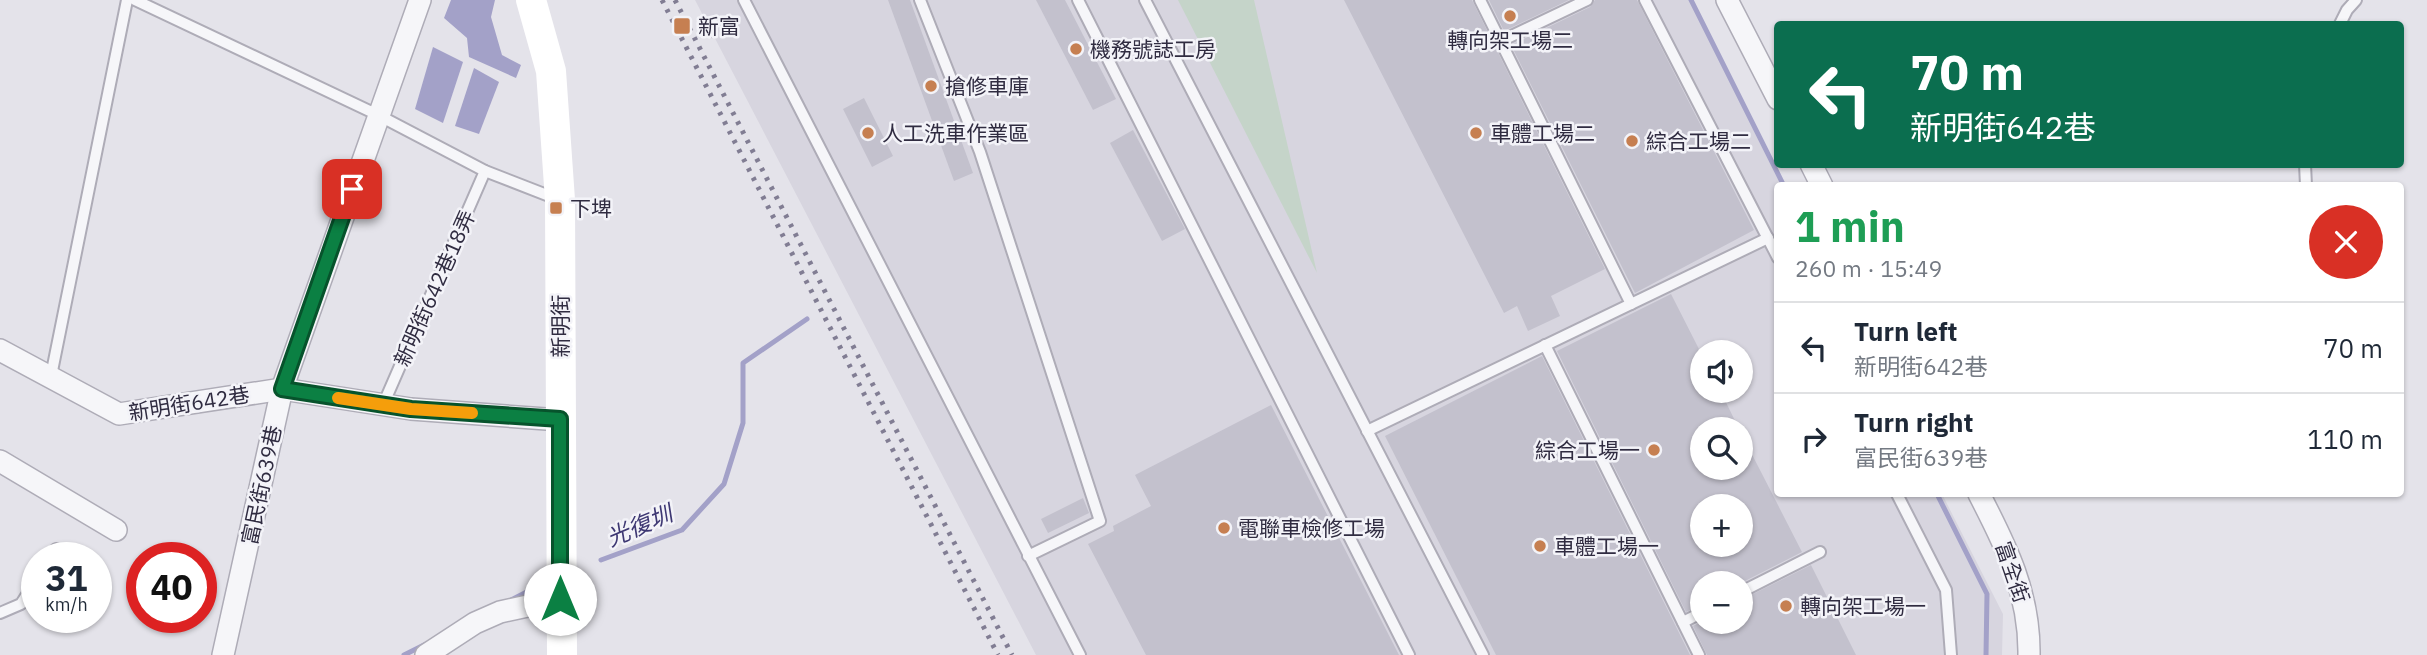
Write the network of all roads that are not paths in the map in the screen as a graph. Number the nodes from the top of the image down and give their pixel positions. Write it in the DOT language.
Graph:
graph roads {
  1 [pos="127,0"];
  2 [pos="135,0"];
  3 [pos="420,0"];
  4 [pos="531,0"];
  5 [pos="744,0"];
  6 [pos="920,0"];
  7 [pos="1078,0"];
  8 [pos="1145,0"];
  9 [pos="1480,0"];
  10 [pos="1587,0"];
  11 [pos="1645,0"];
  12 [pos="2356,0"];
  13 [pos="1731,2"];
  14 [pos="2341,21"];
  15 [pos="1501,41"];
  16 [pos="1774,91"];
  17 [pos="378,115"];
  18 [pos="485,171"];
  19 [pos="560,200"];
  20 [pos="1768,238"];
  21 [pos="1774,250"];
  22 [pos="1631,304"];
  23 [pos="1545,345"];
  24 [pos="0,350"];
  25 [pos="51,376"];
  26 [pos="282,389"];
  27 [pos="383,405"];
  28 [pos="560,419"];
  29 [pos="1367,431"];
  30 [pos="0,461"];
  31 [pos="1899,497"];
  32 [pos="1981,497"];
  33 [pos="116,530"];
  34 [pos="1819,552"];
  35 [pos="1028,556"];
  36 [pos="1753,587"];
  37 [pos="560,599"];
  38 [pos="21,604"];
  39 [pos="0,613"];
  40 [pos="1690,618"];
  41 [pos="1683,622"];
  42 [pos="223,655"];
  43 [pos="426,655"];
  44 [pos="562,655"];
  45 [pos="1080,655"];
  46 [pos="1409,655"];
  47 [pos="1483,655"];
  48 [pos="1699,655"];
  49 [pos="1951,655"];
  50 [pos="2029,655"];
  1 -- 25 [label="lane"];
  2 -- 17 [label="lane"];
  3 -- 17 [label="street, 富民街639巷"];
  4 -- 19 [label="street, 新明街"];
  5 -- 35 [label="lane"];
  6 -- 35 [label="lane"];
  7 -- 46 [label="lane"];
  8 -- 29 [label="lane"];
  9 -- 15 [label="lane"];
  10 -- 15 [label="lane"];
  11 -- 20 [label="lane"];
  12 -- 14 [label="lane"];
  13 -- 16 [label="street"];
  15 -- 22 [label="lane"];
  17 -- 18 [label="lane"];
  17 -- 26 [label="street, 富民街639巷"];
  18 -- 19 [label="lane"];
  18 -- 27 [label="lane, 新明街642巷18弄"];
  19 -- 28 [label="street, 新明街"];
  20 -- 21 [label="lane"];
  20 -- 22 [label="lane"];
  22 -- 23 [label="lane"];
  23 -- 29 [label="lane"];
  23 -- 41 [label="lane"];
  24 -- 25 [label="street, 新明街642巷"];
  25 -- 26 [label="street, 新明街642巷"];
  26 -- 27 [label="street, 新明街642巷"];
  26 -- 42 [label="street, 富民街639巷"];
  27 -- 28 [label="street, 新明街642巷"];
  28 -- 37 [label="street, 新明街"];
  29 -- 47 [label="lane"];
  30 -- 33 [label="street"];
  31 -- 49 [label="lane"];
  32 -- 50 [label="street, 富全街"];
  34 -- 36 [label="lane"];
  35 -- 45 [label="lane"];
  37 -- 43 [label="street"];
  37 -- 44 [label="street, 新明街"];
  38 -- 39 [label="lane"];
  40 -- 41 [label="lane"];
  41 -- 48 [label="lane"];
}
